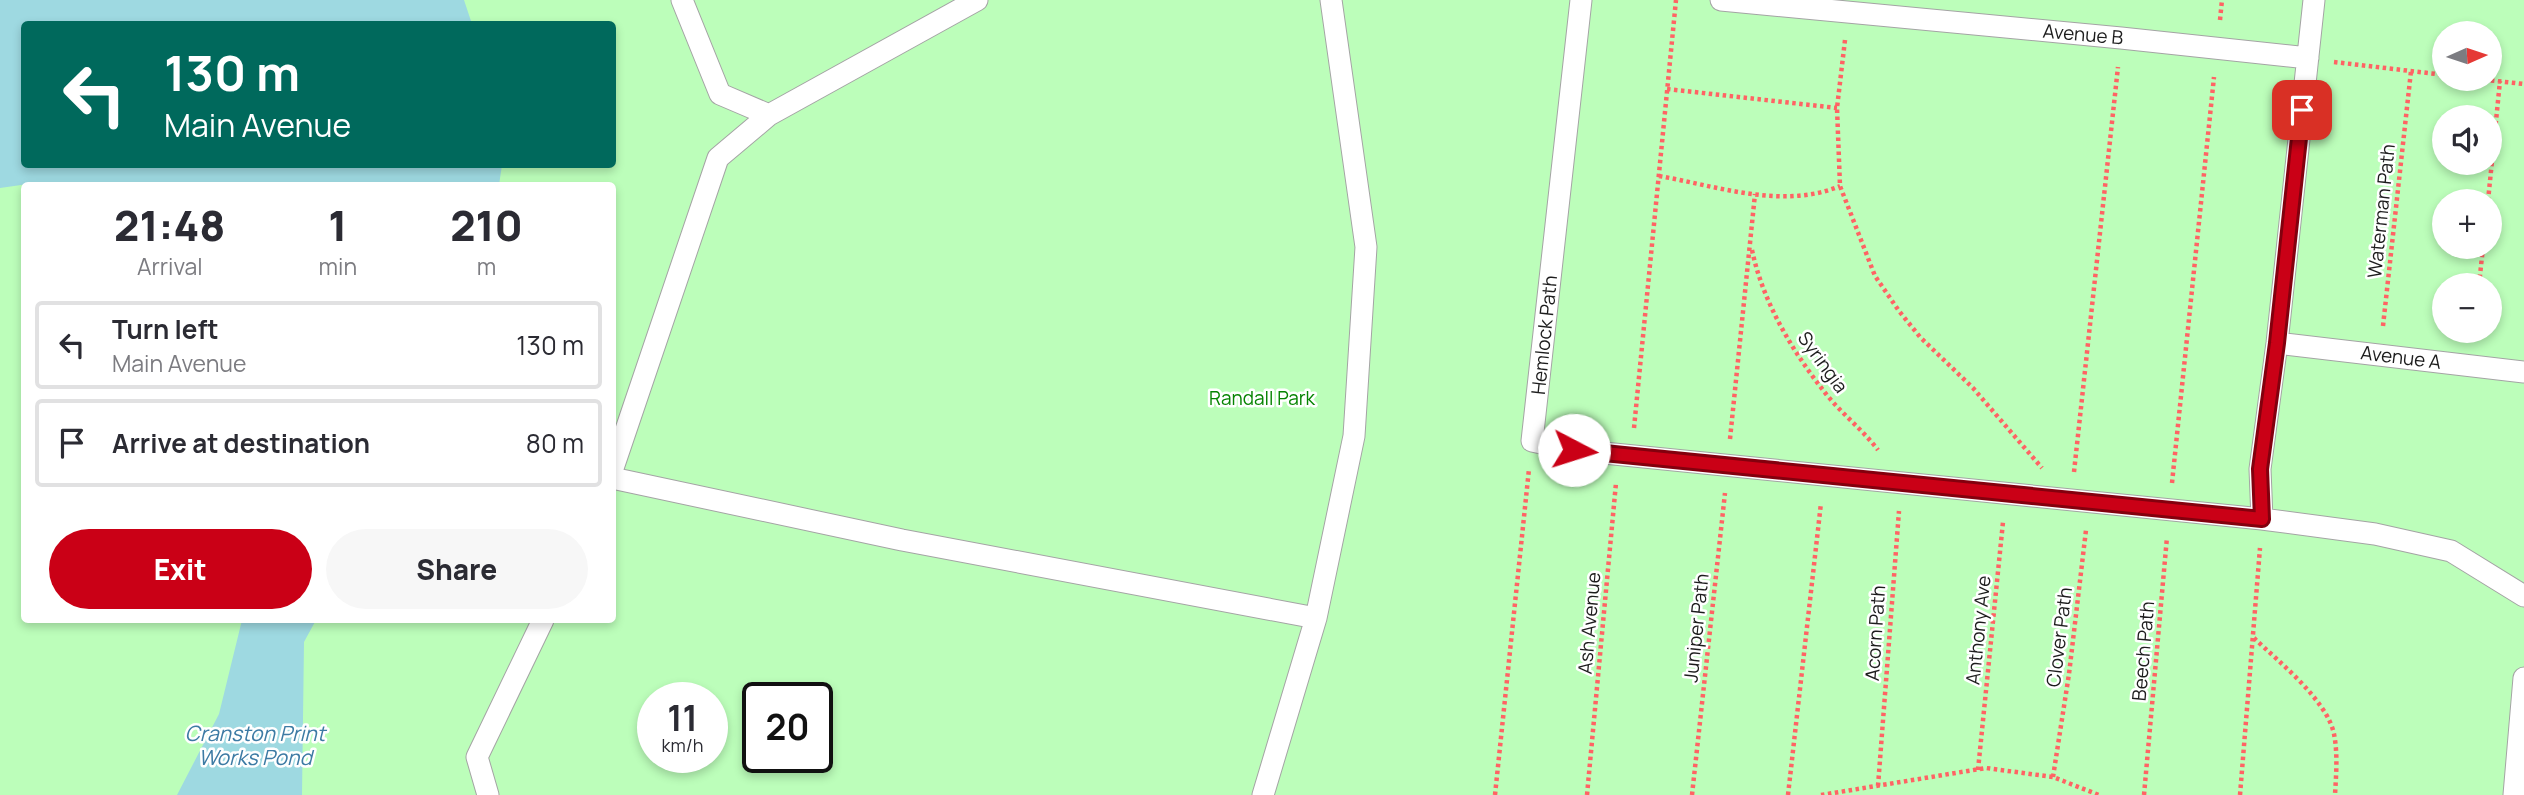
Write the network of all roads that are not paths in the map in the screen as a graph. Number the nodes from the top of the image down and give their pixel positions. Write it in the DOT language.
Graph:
graph roads {
  1 [pos="681,0"];
  2 [pos="977,0"];
  3 [pos="1331,0"];
  4 [pos="1581,0"];
  5 [pos="1721,0"];
  6 [pos="2314,0"];
  7 [pos="2308,58"];
  8 [pos="769,115"];
  9 [pos="2277,343"];
  10 [pos="2524,372"];
  11 [pos="616,459"];
  12 [pos="616,479"];
  13 [pos="2262,519"];
  14 [pos="2524,596"];
  15 [pos="1316,618"];
  16 [pos="542,623"];
  17 [pos="2524,678"];
  18 [pos="2523,701"];
  19 [pos="488,795"];
  20 [pos="1263,795"];
  21 [pos="2514,795"];
  1 -- 8 [label="lane"];
  2 -- 8 [label="lane"];
  3 -- 15 [label="lane"];
  4 -- 13 [label="lane, Hemlock Path"];
  5 -- 7 [label="lane, Avenue B"];
  6 -- 7 [label="lane"];
  7 -- 9 [label="lane"];
  8 -- 11 [label="lane"];
  9 -- 10 [label="lane, Avenue A"];
  9 -- 13 [label="lane"];
  12 -- 15 [label="lane"];
  13 -- 14 [label="lane"];
  15 -- 20 [label="lane"];
  16 -- 19 [label="lane"];
  17 -- 18 [label="lane"];
  18 -- 21 [label="lane"];
}
